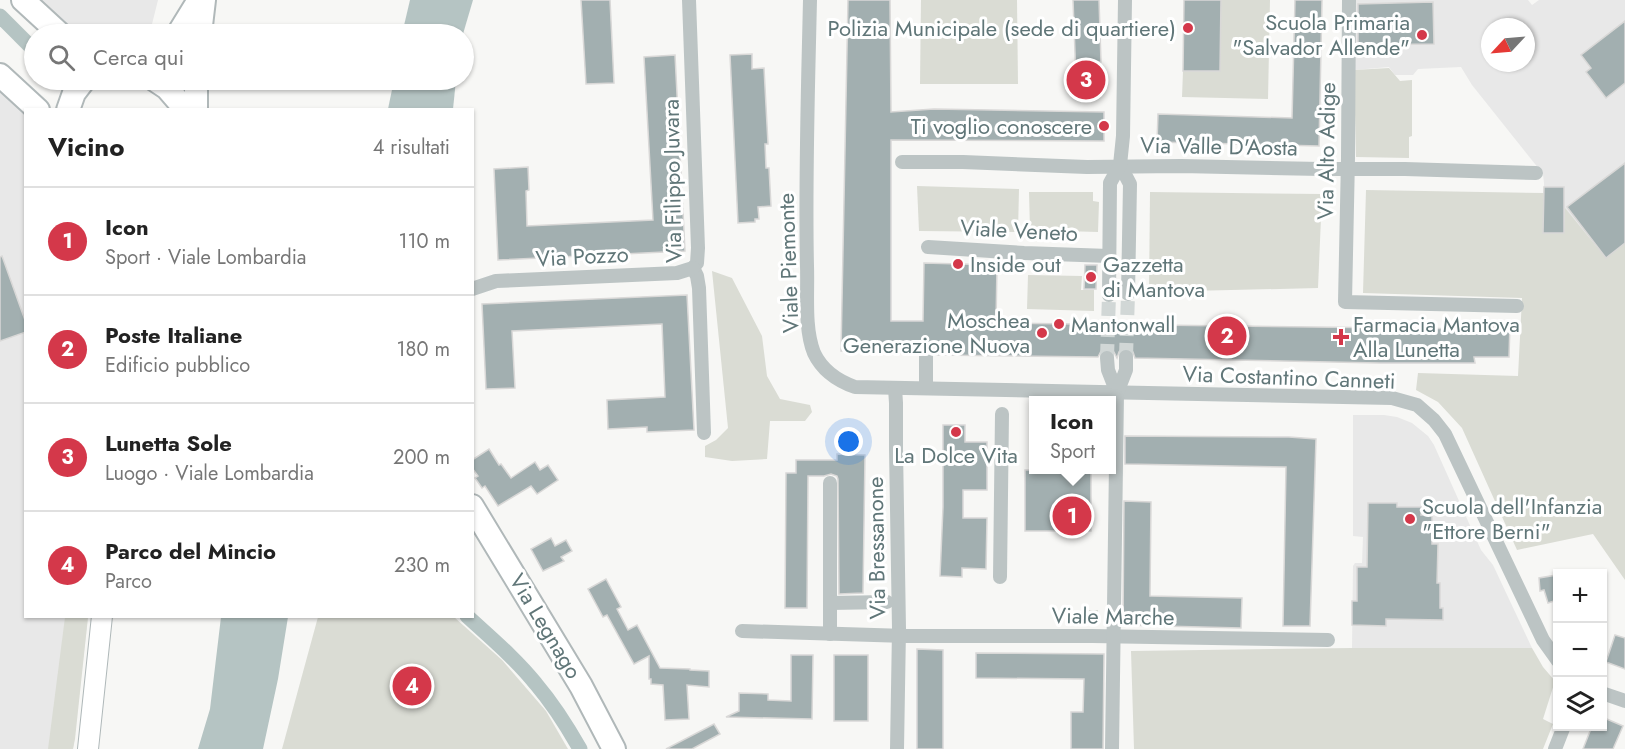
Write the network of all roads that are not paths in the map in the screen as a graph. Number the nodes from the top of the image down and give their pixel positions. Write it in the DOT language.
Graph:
graph roads {
  1 [pos="22,0"];
  2 [pos="199,0"];
  3 [pos="204,0"];
  4 [pos="688,0"];
  5 [pos="810,0"];
  6 [pos="1125,0"];
  7 [pos="1349,0"];
  8 [pos="49,24"];
  9 [pos="184,24"];
  10 [pos="201,24"];
  11 [pos="0,75"];
  12 [pos="76,90"];
  13 [pos="169,90"];
  14 [pos="196,90"];
  15 [pos="36,108"];
  16 [pos="69,108"];
  17 [pos="184,108"];
  18 [pos="196,108"];
  19 [pos="902,162"];
  20 [pos="1120,165"];
  21 [pos="1347,169"];
  22 [pos="1536,173"];
  23 [pos="928,247"];
  24 [pos="1108,256"];
  25 [pos="693,268"];
  26 [pos="474,288"];
  27 [pos="1128,294"];
  28 [pos="1108,295"];
  29 [pos="1517,306"];
  30 [pos="926,355"];
  31 [pos="1126,357"];
  32 [pos="1107,358"];
  33 [pos="895,388"];
  34 [pos="926,388"];
  35 [pos="1117,393"];
  36 [pos="1002,414"];
  37 [pos="704,433"];
  38 [pos="1116,454"];
  39 [pos="1116,474"];
  40 [pos="830,483"];
  41 [pos="474,509"];
  42 [pos="1000,576"];
  43 [pos="887,602"];
  44 [pos="830,603"];
  45 [pos="102,618"];
  46 [pos="742,631"];
  47 [pos="830,633"];
  48 [pos="898,636"];
  49 [pos="1113,637"];
  50 [pos="1328,640"];
  51 [pos="1553,656"];
  52 [pos="1607,695"];
  53 [pos="1625,701"];
  54 [pos="1562,731"];
  55 [pos="88,749"];
  56 [pos="614,749"];
  57 [pos="897,749"];
  58 [pos="1112,749"];
  59 [pos="1555,749"];
  1 -- 8 [label="main road"];
  2 -- 9 [label="main road"];
  3 -- 10 [label="main road"];
  4 -- 25 [label="street, Via Filippo Juvara"];
  5 -- 33 [label="street, Viale Piemonte"];
  6 -- 20 [label="street"];
  7 -- 21 [label="street, Via Alto Adige"];
  11 -- 15 [label="main road"];
  12 -- 16 [label="main road"];
  13 -- 17 [label="main road"];
  14 -- 18 [label="main road"];
  19 -- 20 [label="street, Via Valle D'Aosta"];
  20 -- 21 [label="street, Via Valle D'Aosta"];
  20 -- 24 [label="street"];
  20 -- 27 [label="street"];
  21 -- 22 [label="street, Via Valle D'Aosta"];
  21 -- 29 [label="street, Via Alto Adige"];
  23 -- 24 [label="street, Viale Veneto"];
  24 -- 28 [label="street"];
  25 -- 26 [label="street, Via Pozzo"];
  25 -- 37 [label="street, Via Filippo Juvara"];
  30 -- 34 [label="street"];
  31 -- 35 [label="street"];
  32 -- 35 [label="street"];
  33 -- 34 [label="street, Viale Piemonte"];
  33 -- 48 [label="street, Via Bressanone"];
  34 -- 35 [label="street, Viale Piemonte"];
  35 -- 38 [label="street"];
  35 -- 51 [label="street, Via Costantino Canneti"];
  36 -- 42 [label="street"];
  39 -- 49 [label="street"];
  40 -- 44 [label="street"];
  41 -- 56 [label="main road, Via Legnago"];
  43 -- 44 [label="street"];
  44 -- 47 [label="street"];
  45 -- 55 [label="main road"];
  46 -- 47 [label="street, Viale Marche"];
  47 -- 48 [label="street, Viale Marche"];
  48 -- 49 [label="street, Viale Marche"];
  48 -- 57 [label="street, Via Bressanone"];
  49 -- 50 [label="street, Viale Marche"];
  49 -- 58 [label="street"];
  52 -- 53 [label="street"];
  54 -- 59 [label="street"];
}
